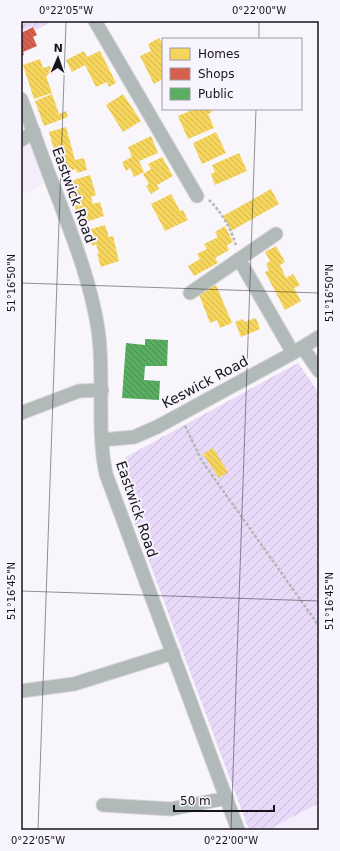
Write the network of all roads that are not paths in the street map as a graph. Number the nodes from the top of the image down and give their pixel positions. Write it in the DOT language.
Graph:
graph roads {
  1 [pos="95,21"];
  2 [pos="21,99"];
  3 [pos="34,132"];
  4 [pos="21,140"];
  5 [pos="197,196"];
  6 [pos="276,234"];
  7 [pos="239,259"];
  8 [pos="190,293"];
  9 [pos="319,337"];
  10 [pos="298,350"];
  11 [pos="319,371"];
  12 [pos="102,390"];
  13 [pos="21,413"];
  14 [pos="102,440"];
  15 [pos="173,653"];
  16 [pos="21,691"];
  17 [pos="227,798"];
  18 [pos="103,806"];
  19 [pos="238,830"];
  1 -- 5 [label="street"];
  2 -- 3 [label="street, Eastwick Road"];
  3 -- 4 [label="street"];
  3 -- 12 [label="street, Eastwick Road"];
  6 -- 7 [label="street"];
  7 -- 8 [label="street"];
  7 -- 10 [label="street"];
  9 -- 10 [label="street, Keswick Road"];
  10 -- 11 [label="street"];
  10 -- 14 [label="street, Keswick Road"];
  12 -- 13 [label="street"];
  12 -- 14 [label="street, Eastwick Road"];
  14 -- 15 [label="street, Eastwick Road"];
  15 -- 16 [label="street"];
  15 -- 17 [label="street, Eastwick Road"];
  17 -- 18 [label="street"];
  17 -- 19 [label="street, Eastwick Road"];
}
